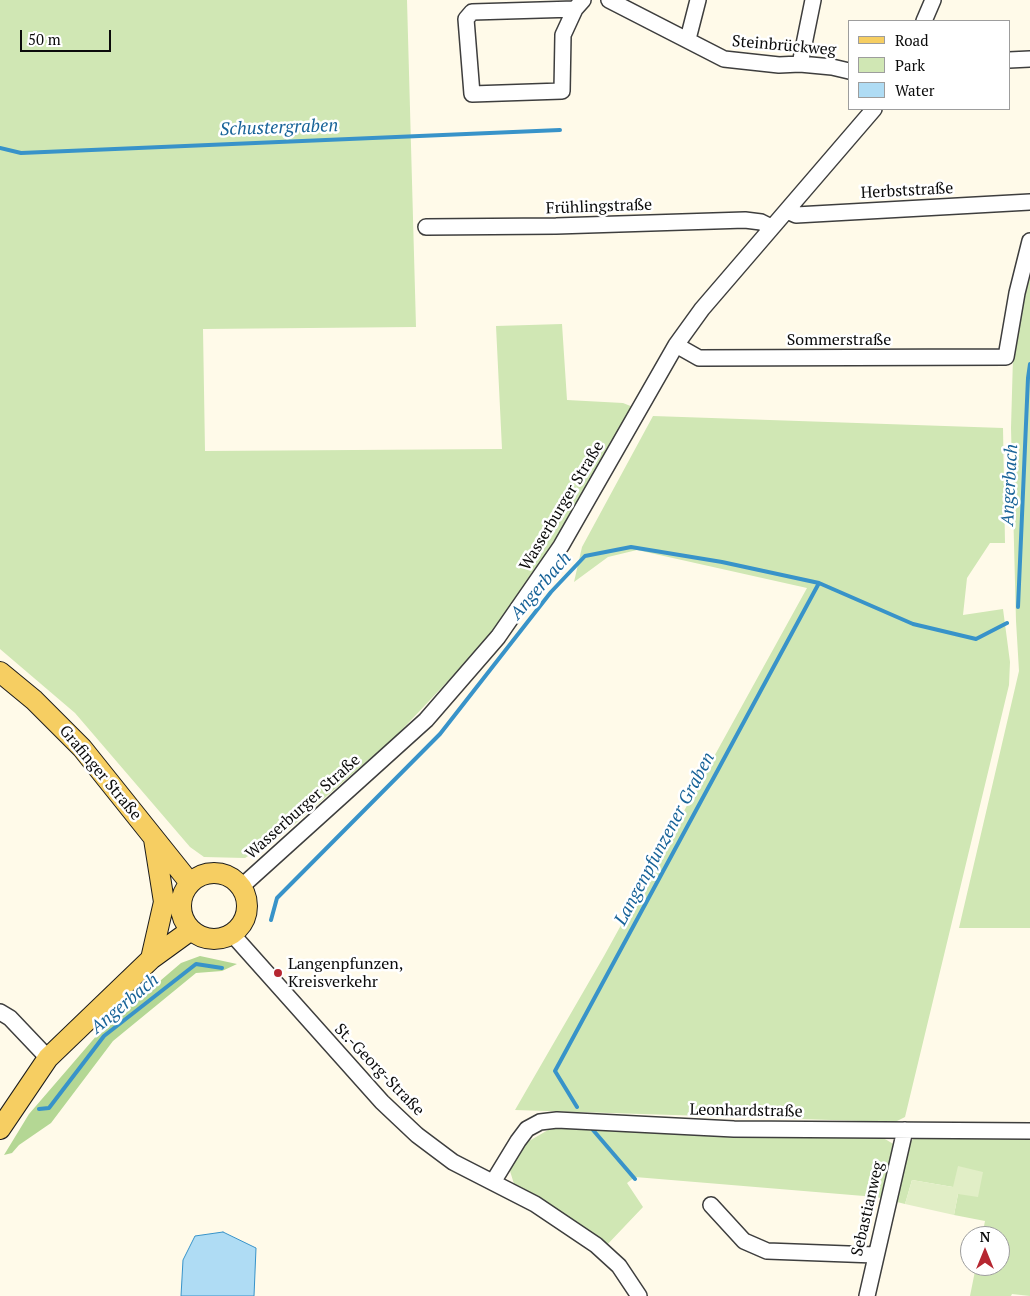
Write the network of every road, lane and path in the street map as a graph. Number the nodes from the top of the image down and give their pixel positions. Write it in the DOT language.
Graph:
graph roads {
  1 [pos="609,0"];
  2 [pos="698,0"];
  3 [pos="813,0"];
  4 [pos="934,0"];
  5 [pos="579,4"];
  6 [pos="924,20"];
  7 [pos="688,39"];
  8 [pos="1030,59"];
  9 [pos="1010,60"];
  10 [pos="800,64"];
  11 [pos="848,71"];
  12 [pos="873,110"];
  13 [pos="1030,202"];
  14 [pos="787,211"];
  15 [pos="426,227"];
  16 [pos="771,227"];
  17 [pos="1030,240"];
  18 [pos="676,345"];
  19 [pos="0,672"];
  20 [pos="154,838"];
  21 [pos="190,883"];
  22 [pos="241,887"];
  23 [pos="191,930"];
  24 [pos="232,934"];
  25 [pos="151,959"];
  26 [pos="0,1012"];
  27 [pos="48,1058"];
  28 [pos="0,1129"];
  29 [pos="905,1130"];
  30 [pos="1030,1130"];
  31 [pos="494,1182"];
  32 [pos="711,1205"];
  33 [pos="875,1255"];
  34 [pos="639,1296"];
  35 [pos="867,1296"];
  1 -- 7 [label="street, Steinbrückweg"];
  2 -- 7 [label="street"];
  3 -- 10 [label="street"];
  4 -- 6 [label="street"];
  5 -- 5 [label="street"];
  7 -- 10 [label="street, Steinbrückweg"];
  8 -- 9 [label="street"];
  10 -- 11 [label="street, Steinbrückweg"];
  12 -- 14 [label="street, Wasserburger Straße"];
  13 -- 14 [label="street, Herbststraße"];
  14 -- 16 [label="street, Wasserburger Straße"];
  15 -- 16 [label="street, Frühlingstraße"];
  16 -- 18 [label="street, Wasserburger Straße"];
  17 -- 18 [label="street, Sommerstraße"];
  18 -- 22 [label="street, Wasserburger Straße"];
  19 -- 20 [label="main road, Grafinger Straße"];
  20 -- 21 [label="main road, Grafinger Straße"];
  20 -- 25 [label="main road"];
  21 -- 22 [label="main road"];
  21 -- 23 [label="main road"];
  22 -- 24 [label="main road"];
  23 -- 24 [label="main road"];
  23 -- 25 [label="main road"];
  24 -- 31 [label="street, St.-Georg-Straße"];
  25 -- 27 [label="main road"];
  26 -- 27 [label="street"];
  27 -- 28 [label="main road"];
  29 -- 30 [label="street, Leonhardstraße"];
  29 -- 31 [label="street, Leonhardstraße"];
  29 -- 33 [label="street, Sebastianweg"];
  31 -- 34 [label="street, St.-Georg-Straße"];
  32 -- 33 [label="street"];
  33 -- 35 [label="street, Sebastianweg"];
}
